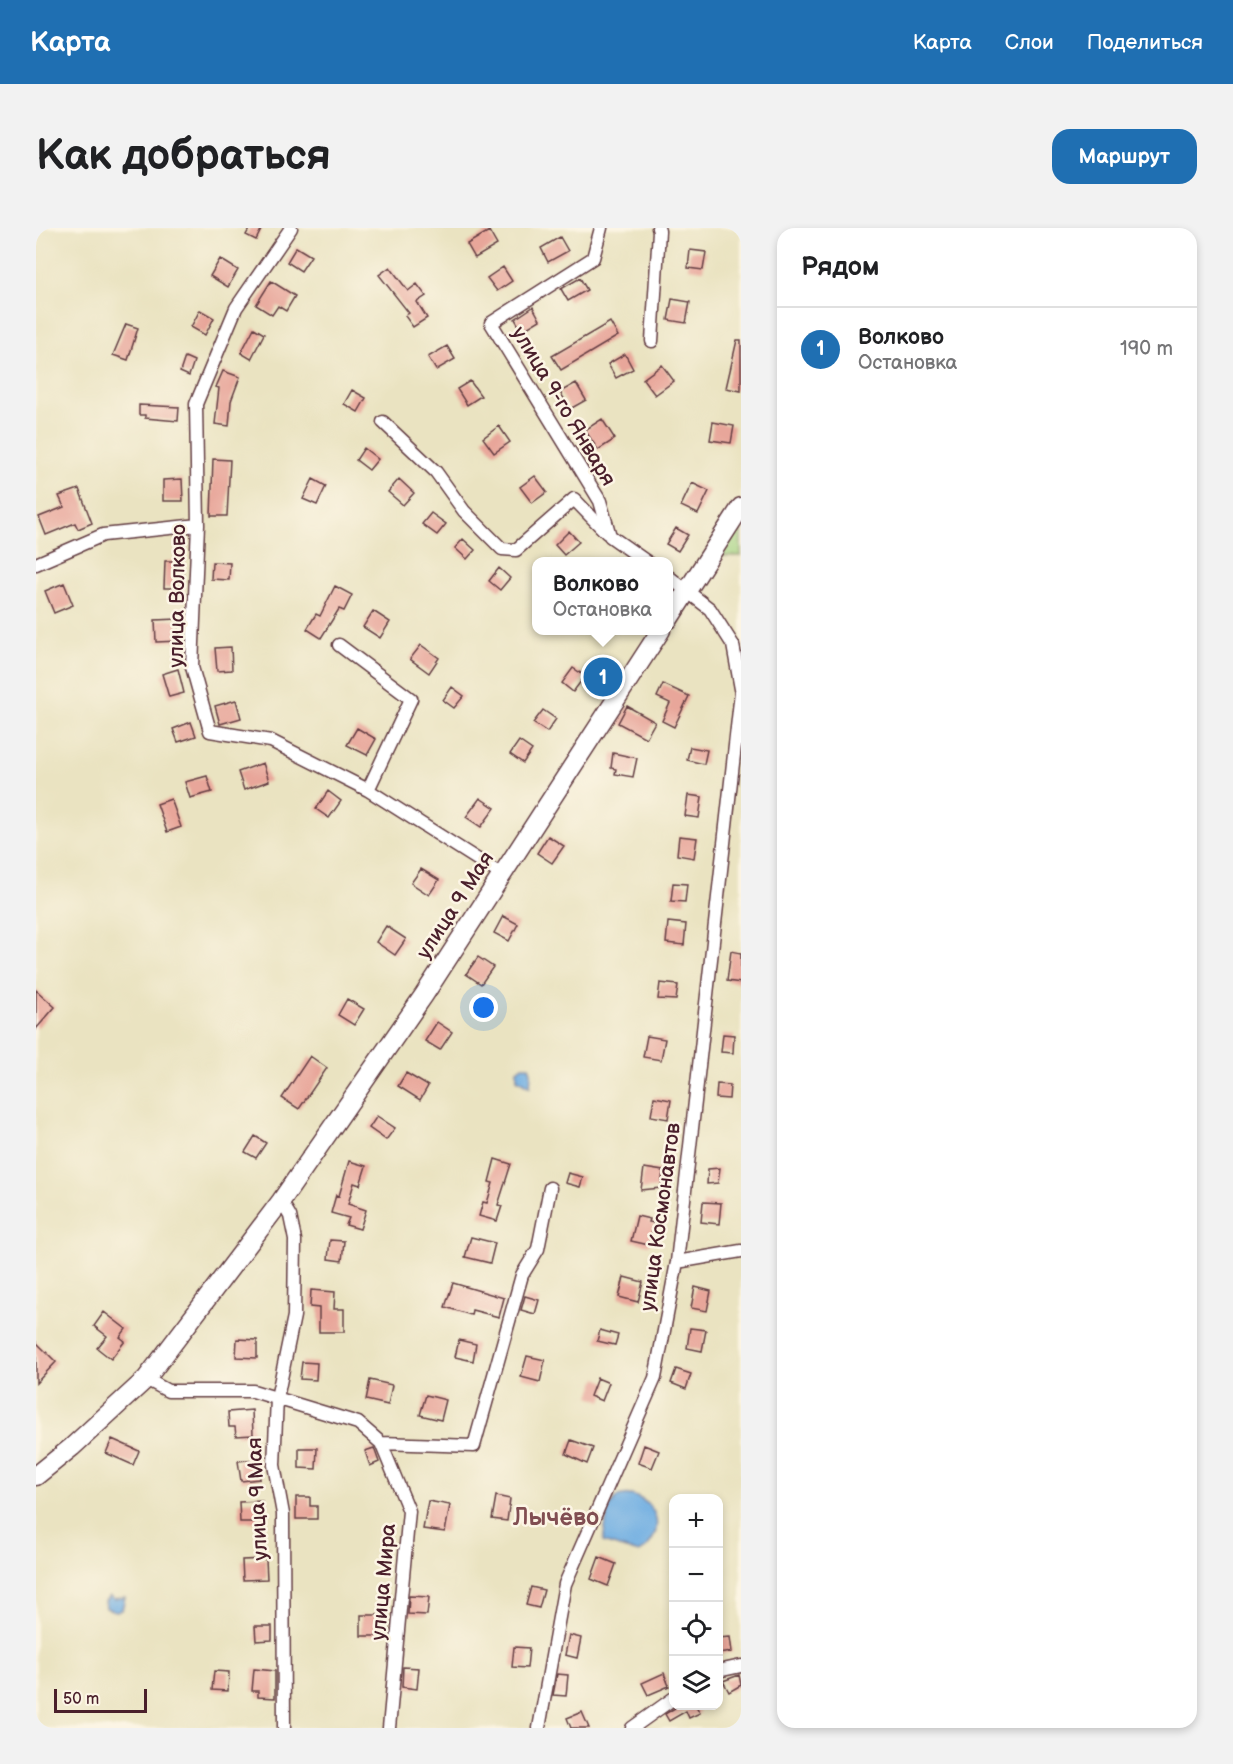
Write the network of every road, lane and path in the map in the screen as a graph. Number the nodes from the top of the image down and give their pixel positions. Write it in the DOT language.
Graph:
graph roads {
  1 [pos="291,228"];
  2 [pos="601,228"];
  3 [pos="658,228"];
  4 [pos="652,341"];
  5 [pos="383,422"];
  6 [pos="741,507"];
  7 [pos="198,525"];
  8 [pos="610,536"];
  9 [pos="640,557"];
  10 [pos="36,564"];
  11 [pos="673,581"];
  12 [pos="686,593"];
  13 [pos="673,613"];
  14 [pos="659,635"];
  15 [pos="339,645"];
  16 [pos="741,690"];
  17 [pos="368,790"];
  18 [pos="502,875"];
  19 [pos="550,1188"];
  20 [pos="281,1200"];
  21 [pos="741,1251"];
  22 [pos="677,1262"];
  23 [pos="146,1379"];
  24 [pos="277,1398"];
  25 [pos="381,1443"];
  26 [pos="36,1476"];
  27 [pos="741,1666"];
  28 [pos="723,1670"];
  29 [pos="669,1702"];
  30 [pos="284,1728"];
  31 [pos="389,1728"];
  32 [pos="539,1728"];
  33 [pos="632,1728"];
  1 -- 7 [label="street, улица Волково"];
  2 -- 8 [label="street, улица 9-го Января"];
  3 -- 4 [label="street"];
  5 -- 8 [label="street"];
  6 -- 12 [label="main road"];
  7 -- 10 [label="street"];
  7 -- 17 [label="street, улица Волково"];
  8 -- 9 [label="street"];
  11 -- 12 [label="street"];
  12 -- 13 [label="main road"];
  12 -- 16 [label="street, улица Космонавтов"];
  14 -- 18 [label="main road, улица 9 Мая"];
  15 -- 17 [label="street"];
  16 -- 22 [label="street, улица Космонавтов"];
  17 -- 18 [label="street, улица Волково"];
  18 -- 20 [label="main road, улица 9 Мая"];
  19 -- 25 [label="street"];
  20 -- 23 [label="main road, улица 9 Мая"];
  20 -- 24 [label="street, улица 9 Мая"];
  21 -- 22 [label="street"];
  22 -- 32 [label="street, улица Космонавтов"];
  23 -- 24 [label="street, улица Мира"];
  23 -- 26 [label="main road, улица 9 Мая"];
  24 -- 25 [label="street, улица Мира"];
  24 -- 30 [label="street, улица 9 Мая"];
  25 -- 31 [label="street, улица Мира"];
  27 -- 28 [label="street"];
  29 -- 33 [label="street"];
}
